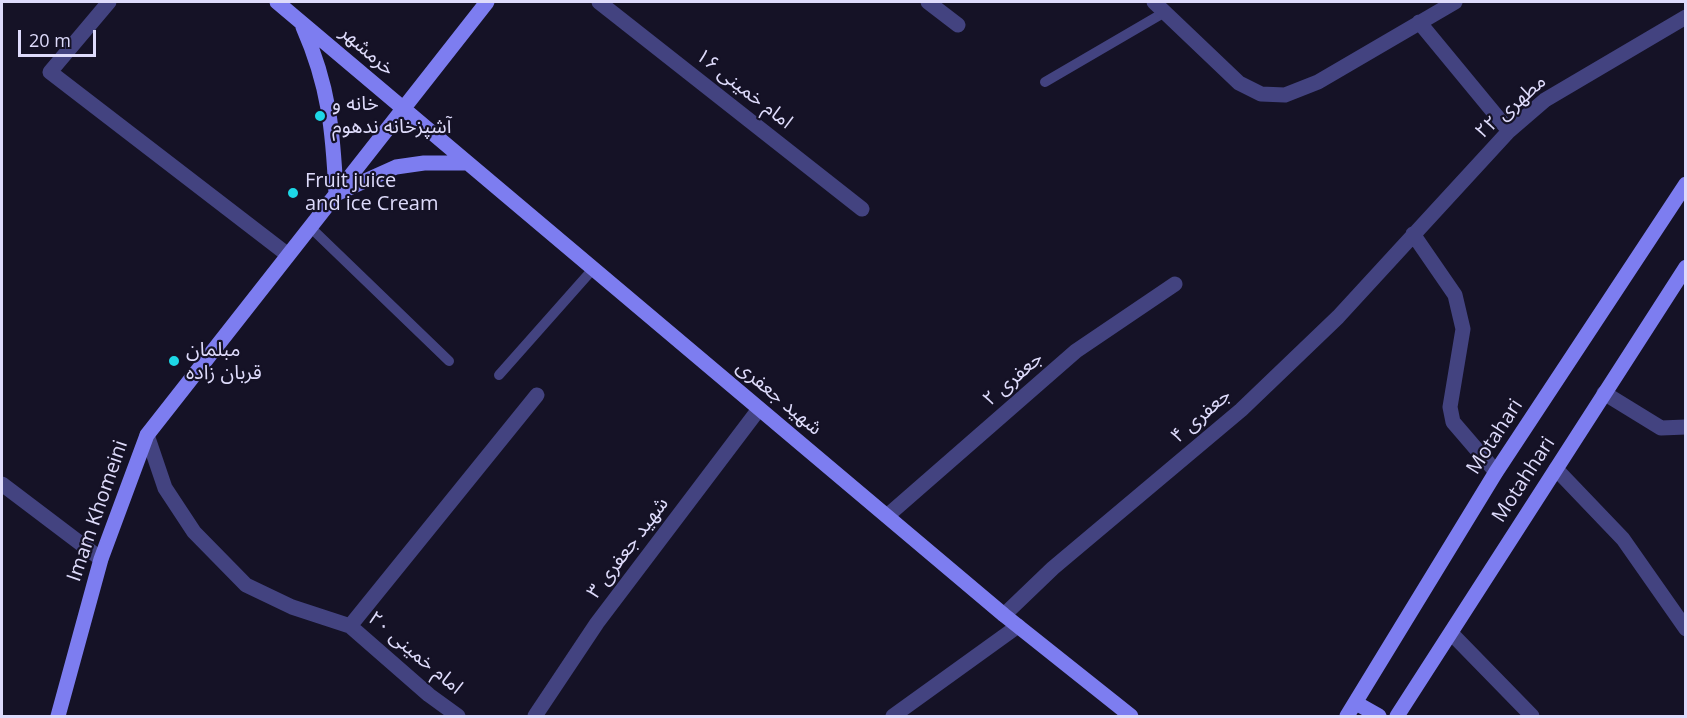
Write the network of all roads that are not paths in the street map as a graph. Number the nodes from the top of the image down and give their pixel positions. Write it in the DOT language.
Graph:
graph roads {
  1 [pos="109,2"];
  2 [pos="277,2"];
  3 [pos="487,2"];
  4 [pos="599,2"];
  5 [pos="928,2"];
  6 [pos="1455,2"];
  7 [pos="1160,7"];
  8 [pos="1686,17"];
  9 [pos="300,22"];
  10 [pos="1419,22"];
  11 [pos="958,25"];
  12 [pos="1045,81"];
  13 [pos="403,110"];
  14 [pos="1509,131"];
  15 [pos="466,163"];
  16 [pos="1686,184"];
  17 [pos="336,194"];
  18 [pos="862,209"];
  19 [pos="310,227"];
  20 [pos="1413,234"];
  21 [pos="288,255"];
  22 [pos="1686,267"];
  23 [pos="593,269"];
  24 [pos="1175,284"];
  25 [pos="449,361"];
  26 [pos="499,375"];
  27 [pos="1604,393"];
  28 [pos="537,395"];
  29 [pos="759,409"];
  30 [pos="1686,427"];
  31 [pos="147,435"];
  32 [pos="1556,469"];
  33 [pos="1496,472"];
  34 [pos="2,484"];
  35 [pos="887,516"];
  36 [pos="101,559"];
  37 [pos="1004,615"];
  38 [pos="350,626"];
  39 [pos="1018,626"];
  40 [pos="1686,629"];
  41 [pos="1451,633"];
  42 [pos="1356,702"];
  43 [pos="58,717"];
  44 [pos="458,717"];
  45 [pos="535,717"];
  46 [pos="892,717"];
  47 [pos="1131,717"];
  48 [pos="1347,717"];
  49 [pos="1379,717"];
  50 [pos="1397,717"];
  51 [pos="1532,717"];
  1 -- 21 [label="street"];
  2 -- 9 [label="main road, خرمشهر"];
  3 -- 13 [label="main road, Imam Khomeini"];
  4 -- 18 [label="street, امام خمینی ۱۶"];
  5 -- 11 [label="street"];
  6 -- 10 [label="street"];
  7 -- 10 [label="street"];
  7 -- 12 [label="lane"];
  8 -- 14 [label="street, مطهری ۲۲"];
  9 -- 13 [label="main road, خرمشهر"];
  9 -- 17 [label="main road"];
  10 -- 14 [label="street"];
  13 -- 15 [label="main road, شهید جعفری"];
  13 -- 17 [label="main road, Imam Khomeini"];
  14 -- 20 [label="street, مطهری ۲۲"];
  15 -- 17 [label="main road"];
  15 -- 23 [label="main road, شهید جعفری"];
  16 -- 33 [label="main road, Motahari"];
  17 -- 19 [label="main road, Imam Khomeini"];
  19 -- 21 [label="main road, Imam Khomeini"];
  19 -- 25 [label="lane"];
  20 -- 33 [label="street"];
  20 -- 37 [label="street, جعفری ۴"];
  21 -- 31 [label="main road, Imam Khomeini"];
  22 -- 27 [label="main road, Motahhari"];
  23 -- 26 [label="lane"];
  23 -- 29 [label="main road, شهید جعفری"];
  24 -- 35 [label="street, جعفری ۲"];
  27 -- 30 [label="street"];
  27 -- 32 [label="main road, Motahhari"];
  28 -- 38 [label="street"];
  29 -- 35 [label="main road, شهید جعفری"];
  29 -- 45 [label="street, شهید جعفری ۳"];
  31 -- 36 [label="main road, Imam Khomeini"];
  31 -- 38 [label="street, امام خمینی ۲۰"];
  32 -- 40 [label="street"];
  32 -- 41 [label="main road, Motahhari"];
  33 -- 42 [label="main road, Motahari"];
  34 -- 36 [label="street"];
  35 -- 37 [label="main road, شهید جعفری"];
  36 -- 43 [label="main road, Imam Khomeini"];
  37 -- 39 [label="main road, شهید جعفری"];
  38 -- 44 [label="street, امام خمینی ۲۰"];
  39 -- 46 [label="street"];
  39 -- 47 [label="main road, شهید جعفری"];
  41 -- 50 [label="main road, Motahhari"];
  41 -- 51 [label="street"];
  42 -- 48 [label="main road, Motahari"];
  42 -- 49 [label="main road"];
}
